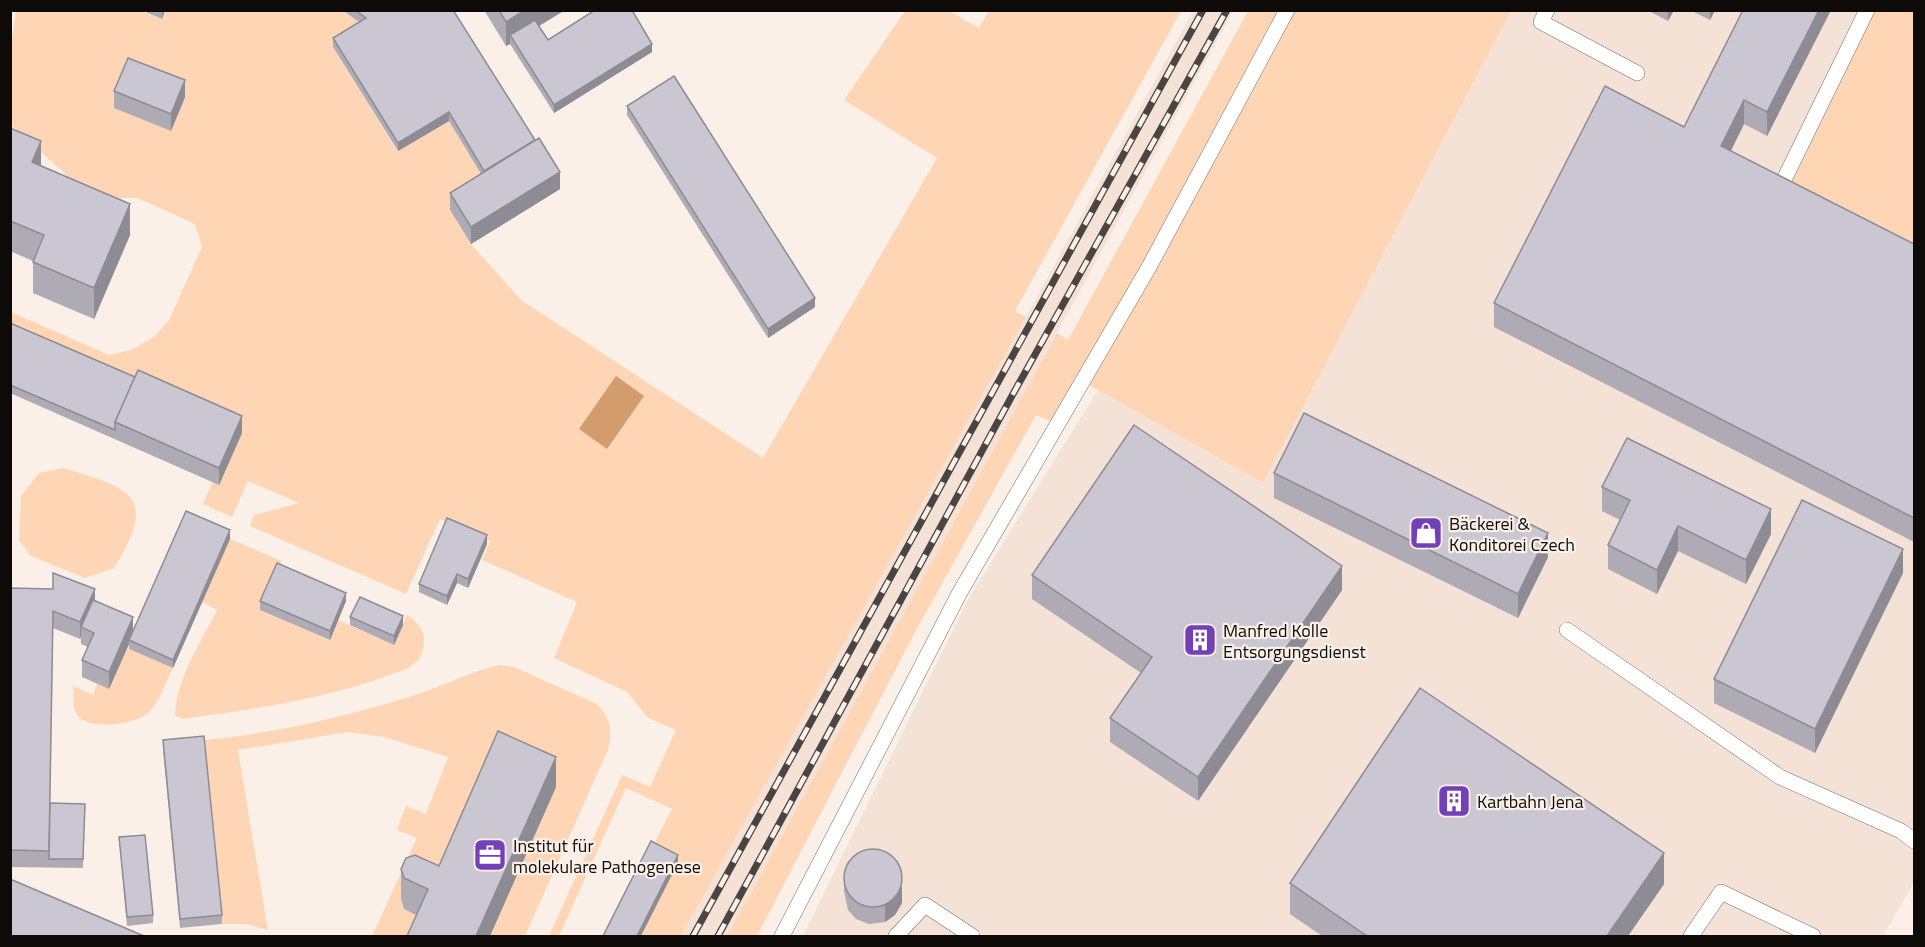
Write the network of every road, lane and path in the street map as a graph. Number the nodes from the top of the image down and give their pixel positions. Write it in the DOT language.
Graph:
graph roads {
  1 [pos="1287,10"];
  2 [pos="1547,10"];
  3 [pos="1867,10"];
  4 [pos="1637,74"];
  5 [pos="1779,190"];
  6 [pos="1567,630"];
  7 [pos="1914,841"];
  8 [pos="782,936"];
  9 [pos="896,936"];
  10 [pos="972,936"];
  11 [pos="1691,936"];
  12 [pos="1813,936"];
  1 -- 8 [label="lane"];
  2 -- 4 [label="lane"];
  3 -- 5 [label="lane"];
  6 -- 7 [label="lane"];
  9 -- 10 [label="lane"];
  11 -- 12 [label="lane"];
}
